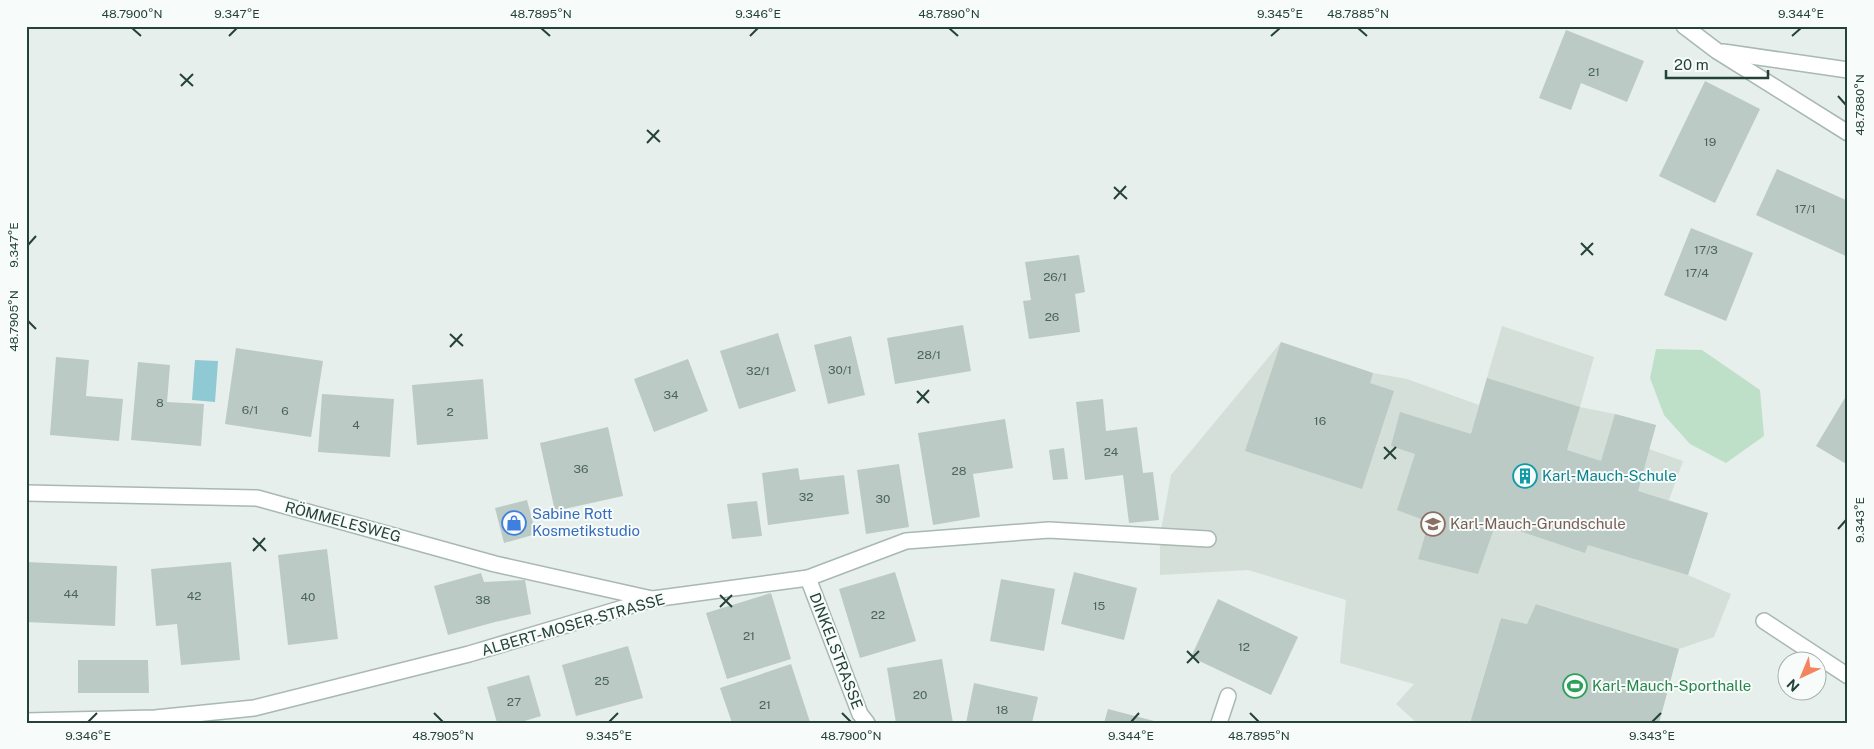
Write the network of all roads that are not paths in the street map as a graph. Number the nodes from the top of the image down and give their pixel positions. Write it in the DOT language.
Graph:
graph roads {
  1 [pos="1684,26"];
  2 [pos="1717,51"];
  3 [pos="1848,70"];
  4 [pos="1848,134"];
  5 [pos="26,493"];
  6 [pos="1208,539"];
  7 [pos="808,578"];
  8 [pos="653,599"];
  9 [pos="1764,621"];
  10 [pos="1848,676"];
  11 [pos="1228,696"];
  12 [pos="26,721"];
  13 [pos="867,723"];
  14 [pos="1219,723"];
  1 -- 2 [label="street"];
  2 -- 3 [label="street"];
  2 -- 4 [label="street"];
  5 -- 8 [label="street, RÖMMELESWEG"];
  6 -- 7 [label="street, ALBERT-MOSER-STRASSE"];
  7 -- 8 [label="street, ALBERT-MOSER-STRASSE"];
  7 -- 13 [label="street, DINKELSTRASSE"];
  8 -- 12 [label="street, ALBERT-MOSER-STRASSE"];
  9 -- 10 [label="street"];
  11 -- 14 [label="street"];
}
